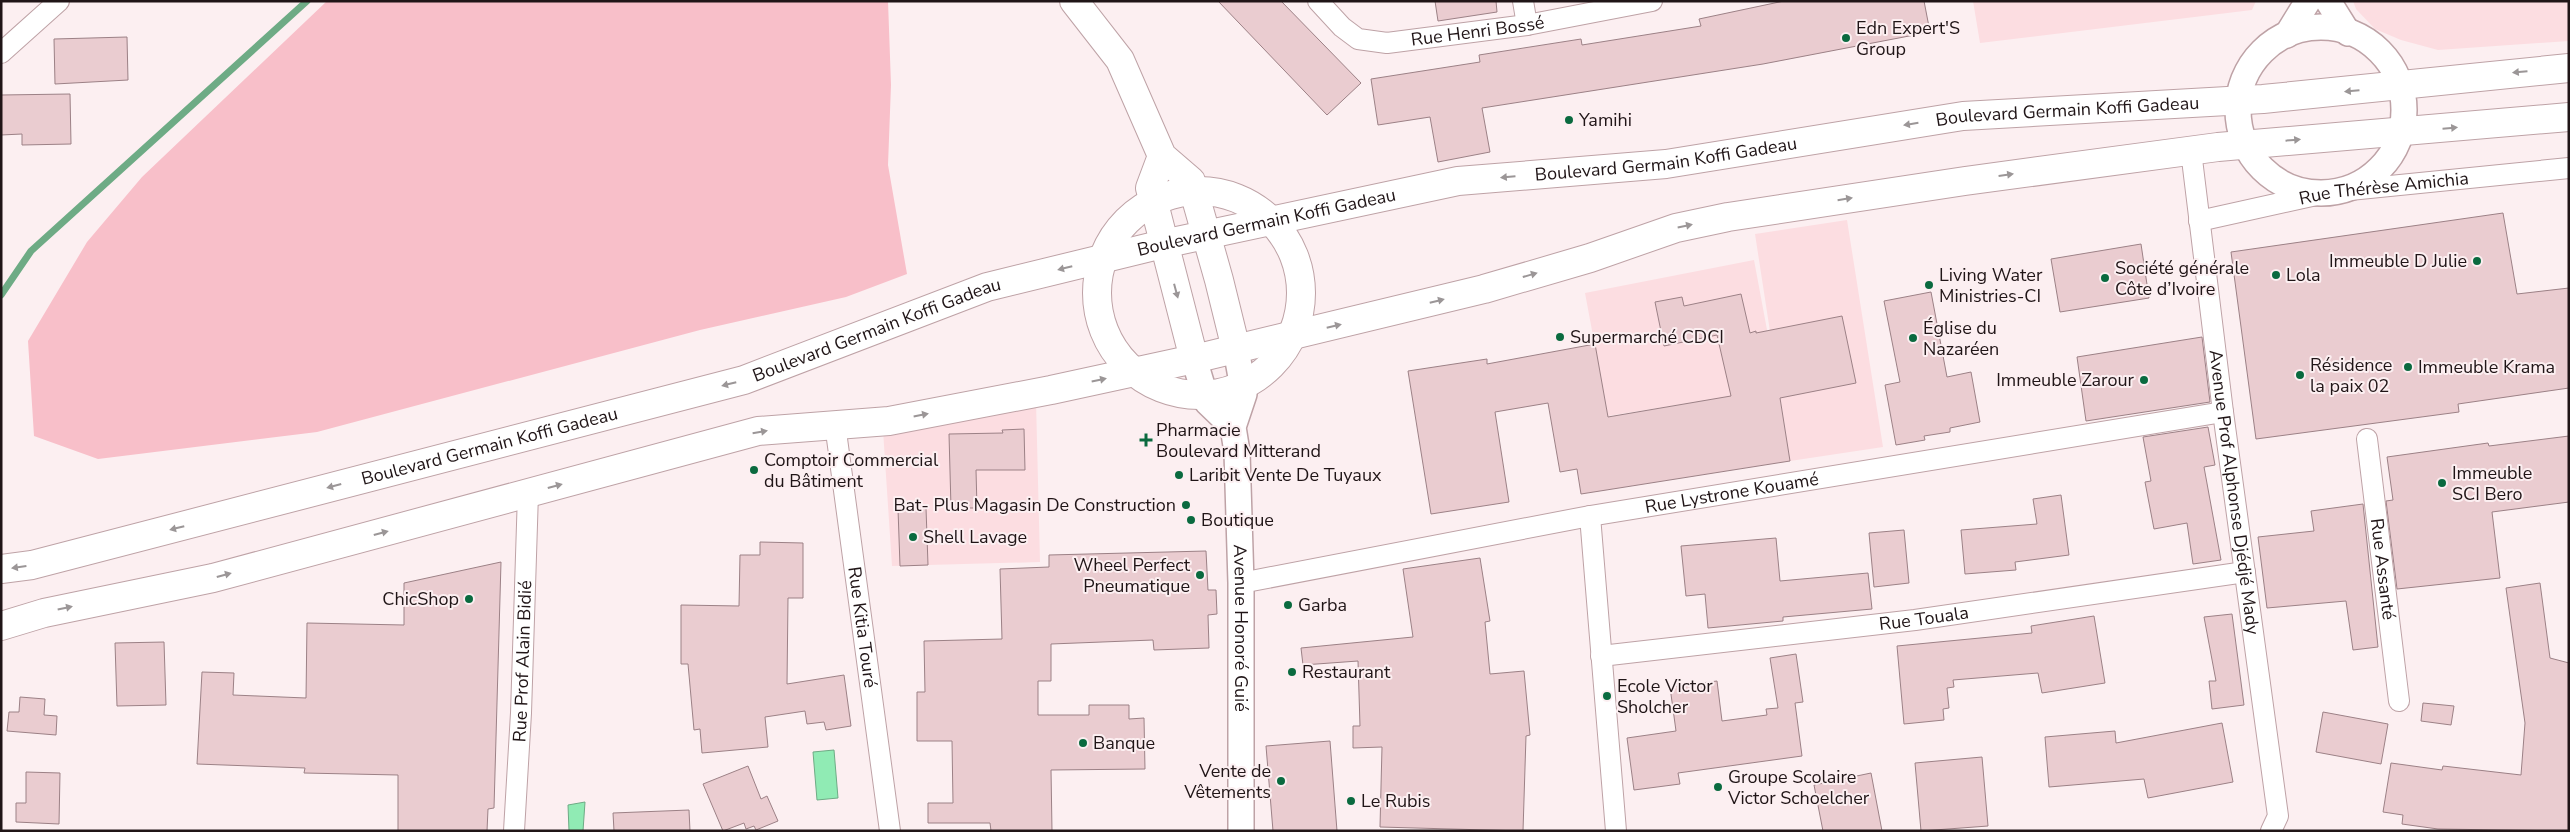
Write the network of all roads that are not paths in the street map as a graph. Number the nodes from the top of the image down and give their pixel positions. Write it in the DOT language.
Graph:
graph roads {
  1 [pos="59,1"];
  2 [pos="1074,1"];
  3 [pos="1318,1"];
  4 [pos="1523,1"];
  5 [pos="1652,1"];
  6 [pos="2308,1"];
  7 [pos="2328,1"];
  8 [pos="1527,25"];
  9 [pos="2348,33"];
  10 [pos="2286,35"];
  11 [pos="1,53"];
  12 [pos="2569,68"];
  13 [pos="2400,86"];
  14 [pos="2239,100"];
  15 [pos="2569,117"];
  16 [pos="2401,132"];
  17 [pos="2245,145"];
  18 [pos="2191,151"];
  19 [pos="1162,156"];
  20 [pos="2569,168"];
  21 [pos="1194,191"];
  22 [pos="2330,192"];
  23 [pos="1153,202"];
  24 [pos="1270,220"];
  25 [pos="2199,222"];
  26 [pos="1205,234"];
  27 [pos="1163,244"];
  28 [pos="1102,259"];
  29 [pos="1292,336"];
  30 [pos="1236,349"];
  31 [pos="1194,359"];
  32 [pos="1133,372"];
  33 [pos="1242,385"];
  34 [pos="1205,395"];
  35 [pos="2223,412"];
  36 [pos="835,424"];
  37 [pos="1233,427"];
  38 [pos="2368,439"];
  39 [pos="528,493"];
  40 [pos="1590,516"];
  41 [pos="1,569"];
  42 [pos="2245,572"];
  43 [pos="1241,583"];
  44 [pos="1,626"];
  45 [pos="1601,656"];
  46 [pos="2399,701"];
  47 [pos="514,831"];
  48 [pos="890,831"];
  49 [pos="1241,831"];
  50 [pos="1616,831"];
  51 [pos="2271,831"];
  1 -- 11 [label="street"];
  2 -- 19 [label="main road"];
  3 -- 8 [label="street, Rue Henri Bossé"];
  4 -- 8 [label="street"];
  5 -- 8 [label="street, Rue Henri Bossé"];
  6 -- 10 [label="street"];
  7 -- 9 [label="street"];
  9 -- 10 [label="street"];
  9 -- 13 [label="street"];
  10 -- 14 [label="street"];
  12 -- 13 [label="main road, Boulevard Germain Koffi Gadeau, one-way"];
  13 -- 14 [label="main road, Boulevard Germain Koffi Gadeau, one-way"];
  13 -- 16 [label="street"];
  14 -- 17 [label="street"];
  14 -- 24 [label="main road, Boulevard Germain Koffi Gadeau, one-way"];
  16 -- 15 [label="main road, one-way"];
  17 -- 16 [label="main road, one-way"];
  16 -- 22 [label="street"];
  17 -- 18 [label="main road"];
  17 -- 22 [label="street"];
  18 -- 25 [label="street, Avenue Prof Alphonse Djédjé Mady"];
  29 -- 18 [label="main road, one-way"];
  19 -- 21 [label="main road"];
  19 -- 23 [label="main road"];
  20 -- 22 [label="street, Rue Thérèse Amichia"];
  21 -- 23 [label="main road"];
  21 -- 24 [label="main road"];
  21 -- 26 [label="main road"];
  22 -- 25 [label="street, Rue Thérèse Amichia"];
  23 -- 27 [label="main road"];
  23 -- 28 [label="main road"];
  24 -- 26 [label="main road, Boulevard Germain Koffi Gadeau"];
  24 -- 29 [label="main road"];
  25 -- 35 [label="street, Avenue Prof Alphonse Djédjé Mady"];
  26 -- 27 [label="main road, Boulevard Germain Koffi Gadeau"];
  26 -- 30 [label="main road"];
  27 -- 28 [label="main road, Boulevard Germain Koffi Gadeau"];
  27 -- 31 [label="main road, one-way"];
  28 -- 32 [label="main road"];
  28 -- 41 [label="main road, Boulevard Germain Koffi Gadeau, one-way"];
  29 -- 30 [label="main road"];
  29 -- 33 [label="main road"];
  30 -- 31 [label="main road"];
  30 -- 33 [label="street, Avenue Honoré Guié"];
  31 -- 32 [label="main road"];
  31 -- 34 [label="street"];
  32 -- 34 [label="main road"];
  36 -- 32 [label="main road, one-way"];
  33 -- 34 [label="main road"];
  33 -- 37 [label="street, Avenue Honoré Guié"];
  34 -- 37 [label="street"];
  35 -- 40 [label="street, Rue Lystrone Kouamé"];
  35 -- 42 [label="street, Avenue Prof Alphonse Djédjé Mady"];
  39 -- 36 [label="main road, one-way"];
  36 -- 48 [label="street, Rue Kitia Touré"];
  37 -- 43 [label="street, Avenue Honoré Guié"];
  38 -- 46 [label="street, Rue Assanté"];
  44 -- 39 [label="main road, one-way"];
  39 -- 47 [label="street, Rue Prof Alain Bidié"];
  40 -- 43 [label="street, Rue Lystrone Kouamé"];
  40 -- 45 [label="street"];
  42 -- 45 [label="street, Rue Touala"];
  42 -- 51 [label="street, Avenue Prof Alphonse Djédjé Mady"];
  43 -- 49 [label="street, Avenue Honoré Guié"];
  45 -- 50 [label="street"];
}
